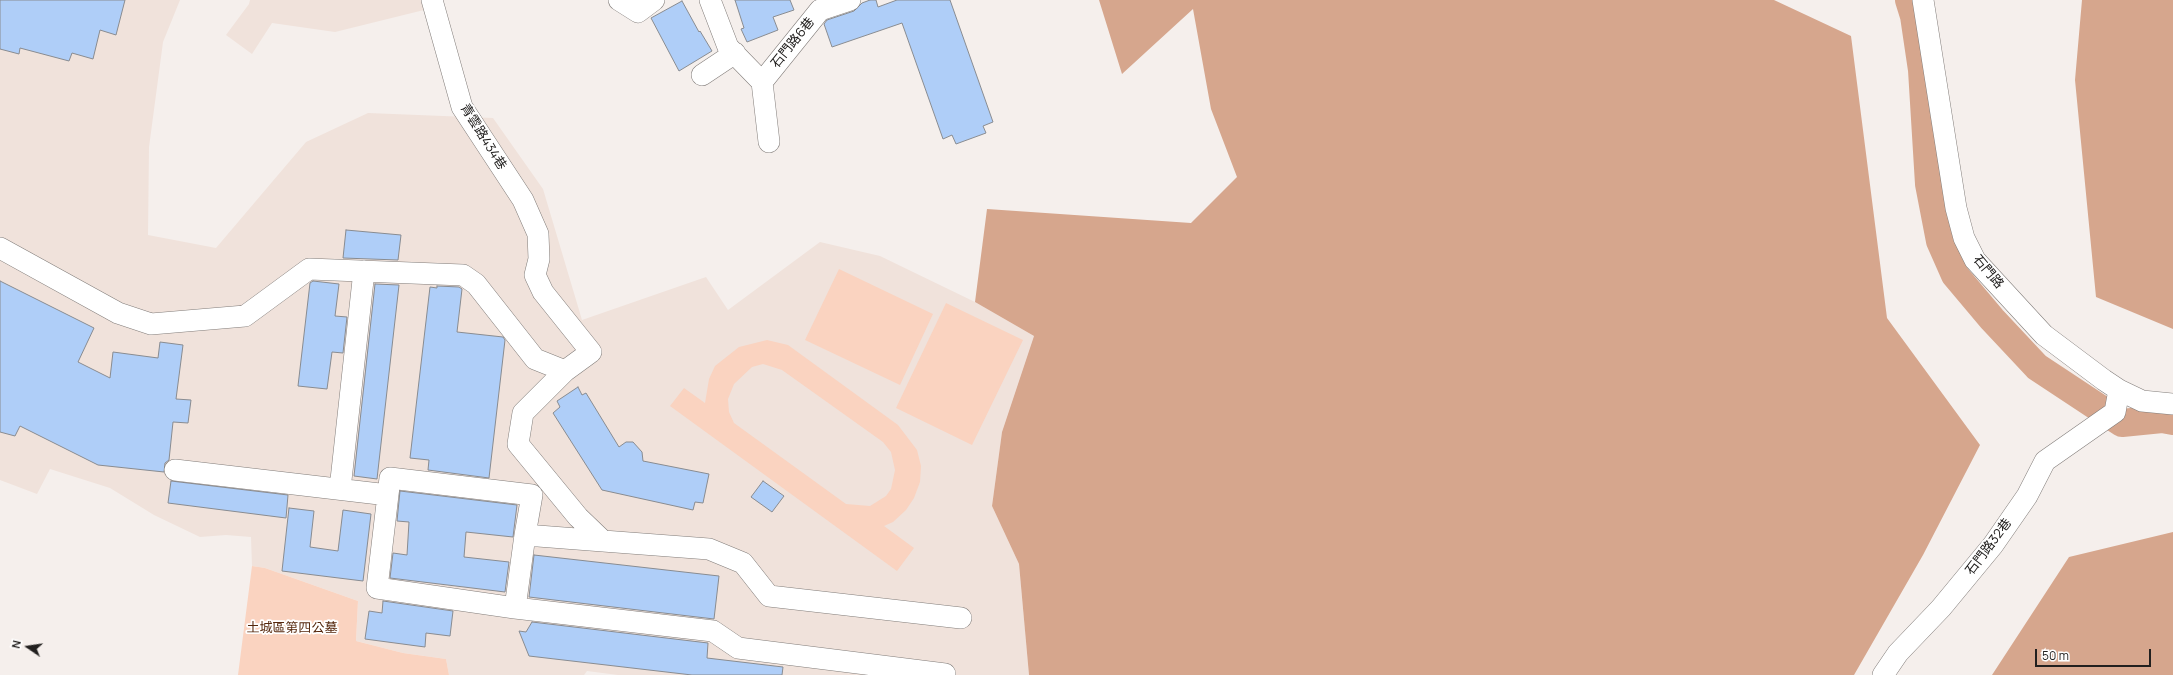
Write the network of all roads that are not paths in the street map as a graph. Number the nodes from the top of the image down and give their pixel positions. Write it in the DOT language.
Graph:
graph roads {
  1 [pos="432,0"];
  2 [pos="619,0"];
  3 [pos="654,0"];
  4 [pos="710,0"];
  5 [pos="850,0"];
  6 [pos="1924,0"];
  7 [pos="734,54"];
  8 [pos="702,75"];
  9 [pos="762,82"];
  10 [pos="769,142"];
  11 [pos="0,248"];
  12 [pos="364,271"];
  13 [pos="564,371"];
  14 [pos="2119,390"];
  15 [pos="2173,404"];
  16 [pos="175,470"];
  17 [pos="340,489"];
  18 [pos="388,495"];
  19 [pos="524,535"];
  20 [pos="603,540"];
  21 [pos="515,608"];
  22 [pos="961,618"];
  23 [pos="945,674"];
  24 [pos="1883,675"];
  1 -- 13 [label="street, 青雲路434巷"];
  2 -- 3 [label="street"];
  4 -- 7 [label="street"];
  5 -- 9 [label="street, 石門路6巷"];
  6 -- 14 [label="street, 石門路"];
  7 -- 8 [label="street"];
  7 -- 9 [label="street"];
  9 -- 10 [label="street"];
  11 -- 12 [label="street"];
  12 -- 13 [label="street"];
  12 -- 17 [label="street"];
  13 -- 20 [label="street"];
  14 -- 15 [label="street, 石門路"];
  14 -- 24 [label="street, 石門路32巷"];
  16 -- 17 [label="street"];
  17 -- 18 [label="street"];
  18 -- 19 [label="street"];
  18 -- 21 [label="street"];
  19 -- 20 [label="street"];
  19 -- 21 [label="street"];
  20 -- 22 [label="street"];
  21 -- 23 [label="street"];
}
